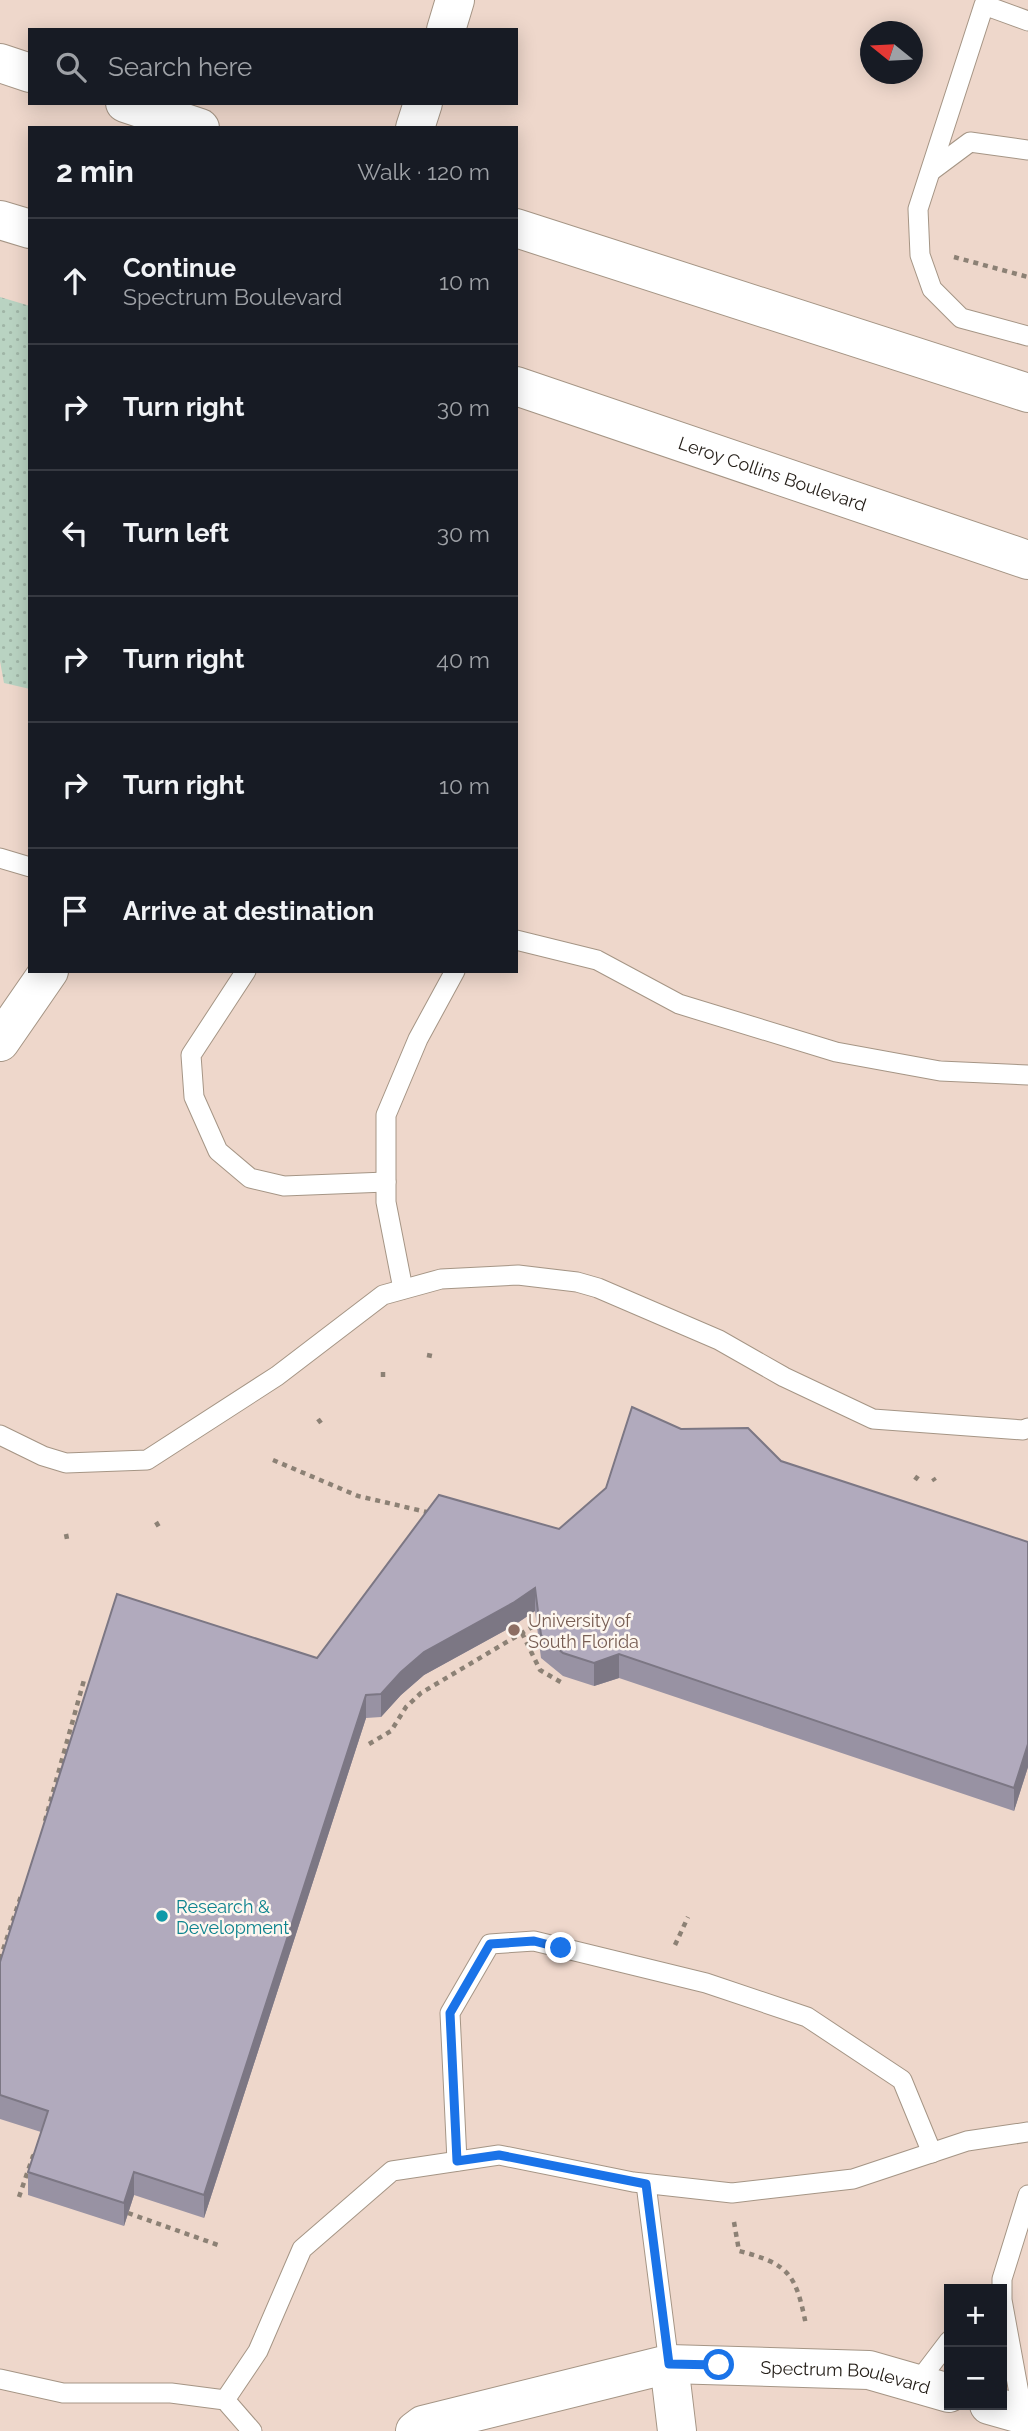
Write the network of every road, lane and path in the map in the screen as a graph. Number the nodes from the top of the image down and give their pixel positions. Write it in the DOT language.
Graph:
graph roads {
  1 [pos="455,0"];
  2 [pos="1028,21"];
  3 [pos="447,28"];
  4 [pos="0,63"];
  5 [pos="28,72"];
  6 [pos="131,105"];
  7 [pos="422,105"];
  8 [pos="194,126"];
  9 [pos="416,126"];
  10 [pos="1028,150"];
  11 [pos="931,171"];
  12 [pos="0,220"];
  13 [pos="28,228"];
  14 [pos="518,229"];
  15 [pos="954,257"];
  16 [pos="1028,277"];
  17 [pos="1028,336"];
  18 [pos="518,387"];
  19 [pos="1028,393"];
  20 [pos="1028,560"];
  21 [pos="0,858"];
  22 [pos="28,866"];
  23 [pos="518,940"];
  24 [pos="49,973"];
  25 [pos="245,973"];
  26 [pos="454,973"];
  27 [pos="0,1042"];
  28 [pos="1028,1074"];
  29 [pos="386,1182"];
  30 [pos="403,1290"];
  31 [pos="1028,1428"];
  32 [pos="0,1435"];
  33 [pos="273,1461"];
  34 [pos="438,1514"];
  35 [pos="537,1624"];
  36 [pos="522,1633"];
  37 [pos="84,1680"];
  38 [pos="564,1684"];
  39 [pos="73,1721"];
  40 [pos="84,1723"];
  41 [pos="369,1744"];
  42 [pos="42,1831"];
  43 [pos="23,1891"];
  44 [pos="688,1917"];
  45 [pos="673,1951"];
  46 [pos="0,1959"];
  47 [pos="1028,2132"];
  48 [pos="932,2153"];
  49 [pos="40,2158"];
  50 [pos="457,2161"];
  51 [pos="646,2184"];
  52 [pos="1028,2195"];
  53 [pos="19,2197"];
  54 [pos="128,2214"];
  55 [pos="733,2218"];
  56 [pos="218,2245"];
  57 [pos="997,2284"];
  58 [pos="806,2325"];
  59 [pos="947,2347"];
  60 [pos="1007,2347"];
  61 [pos="669,2364"];
  62 [pos="0,2379"];
  63 [pos="933,2388"];
  64 [pos="225,2400"];
  65 [pos="1013,2412"];
  66 [pos="252,2431"];
  67 [pos="415,2431"];
  68 [pos="677,2431"];
  1 -- 3 [label="street"];
  2 -- 11 [label="lane"];
  4 -- 5 [label="street"];
  6 -- 8 [label="street"];
  7 -- 9 [label="street"];
  10 -- 11 [label="lane"];
  11 -- 17 [label="lane"];
  12 -- 13 [label="street"];
  14 -- 19 [label="street"];
  15 -- 16 [label="path"];
  18 -- 20 [label="street, Leroy Collins Boulevard"];
  21 -- 22 [label="lane"];
  23 -- 28 [label="lane"];
  24 -- 27 [label="street"];
  25 -- 29 [label="lane"];
  26 -- 29 [label="lane"];
  29 -- 30 [label="lane"];
  30 -- 31 [label="lane"];
  30 -- 32 [label="lane"];
  33 -- 34 [label="path"];
  35 -- 36 [label="path"];
  36 -- 38 [label="path"];
  36 -- 41 [label="path"];
  37 -- 39 [label="path"];
  39 -- 40 [label="path"];
  39 -- 42 [label="path"];
  43 -- 46 [label="path"];
  44 -- 45 [label="path"];
  47 -- 48 [label="lane"];
  48 -- 50 [label="lane"];
  48 -- 51 [label="lane"];
  49 -- 53 [label="path"];
  50 -- 51 [label="lane"];
  50 -- 64 [label="lane"];
  51 -- 61 [label="lane"];
  52 -- 57 [label="lane"];
  54 -- 56 [label="path"];
  55 -- 58 [label="path"];
  59 -- 63 [label="lane"];
  60 -- 65 [label="lane"];
  61 -- 63 [label="street, Spectrum Boulevard"];
  61 -- 67 [label="street, Spectrum Boulevard"];
  61 -- 68 [label="street"];
  62 -- 64 [label="lane"];
  64 -- 66 [label="lane"];
}
